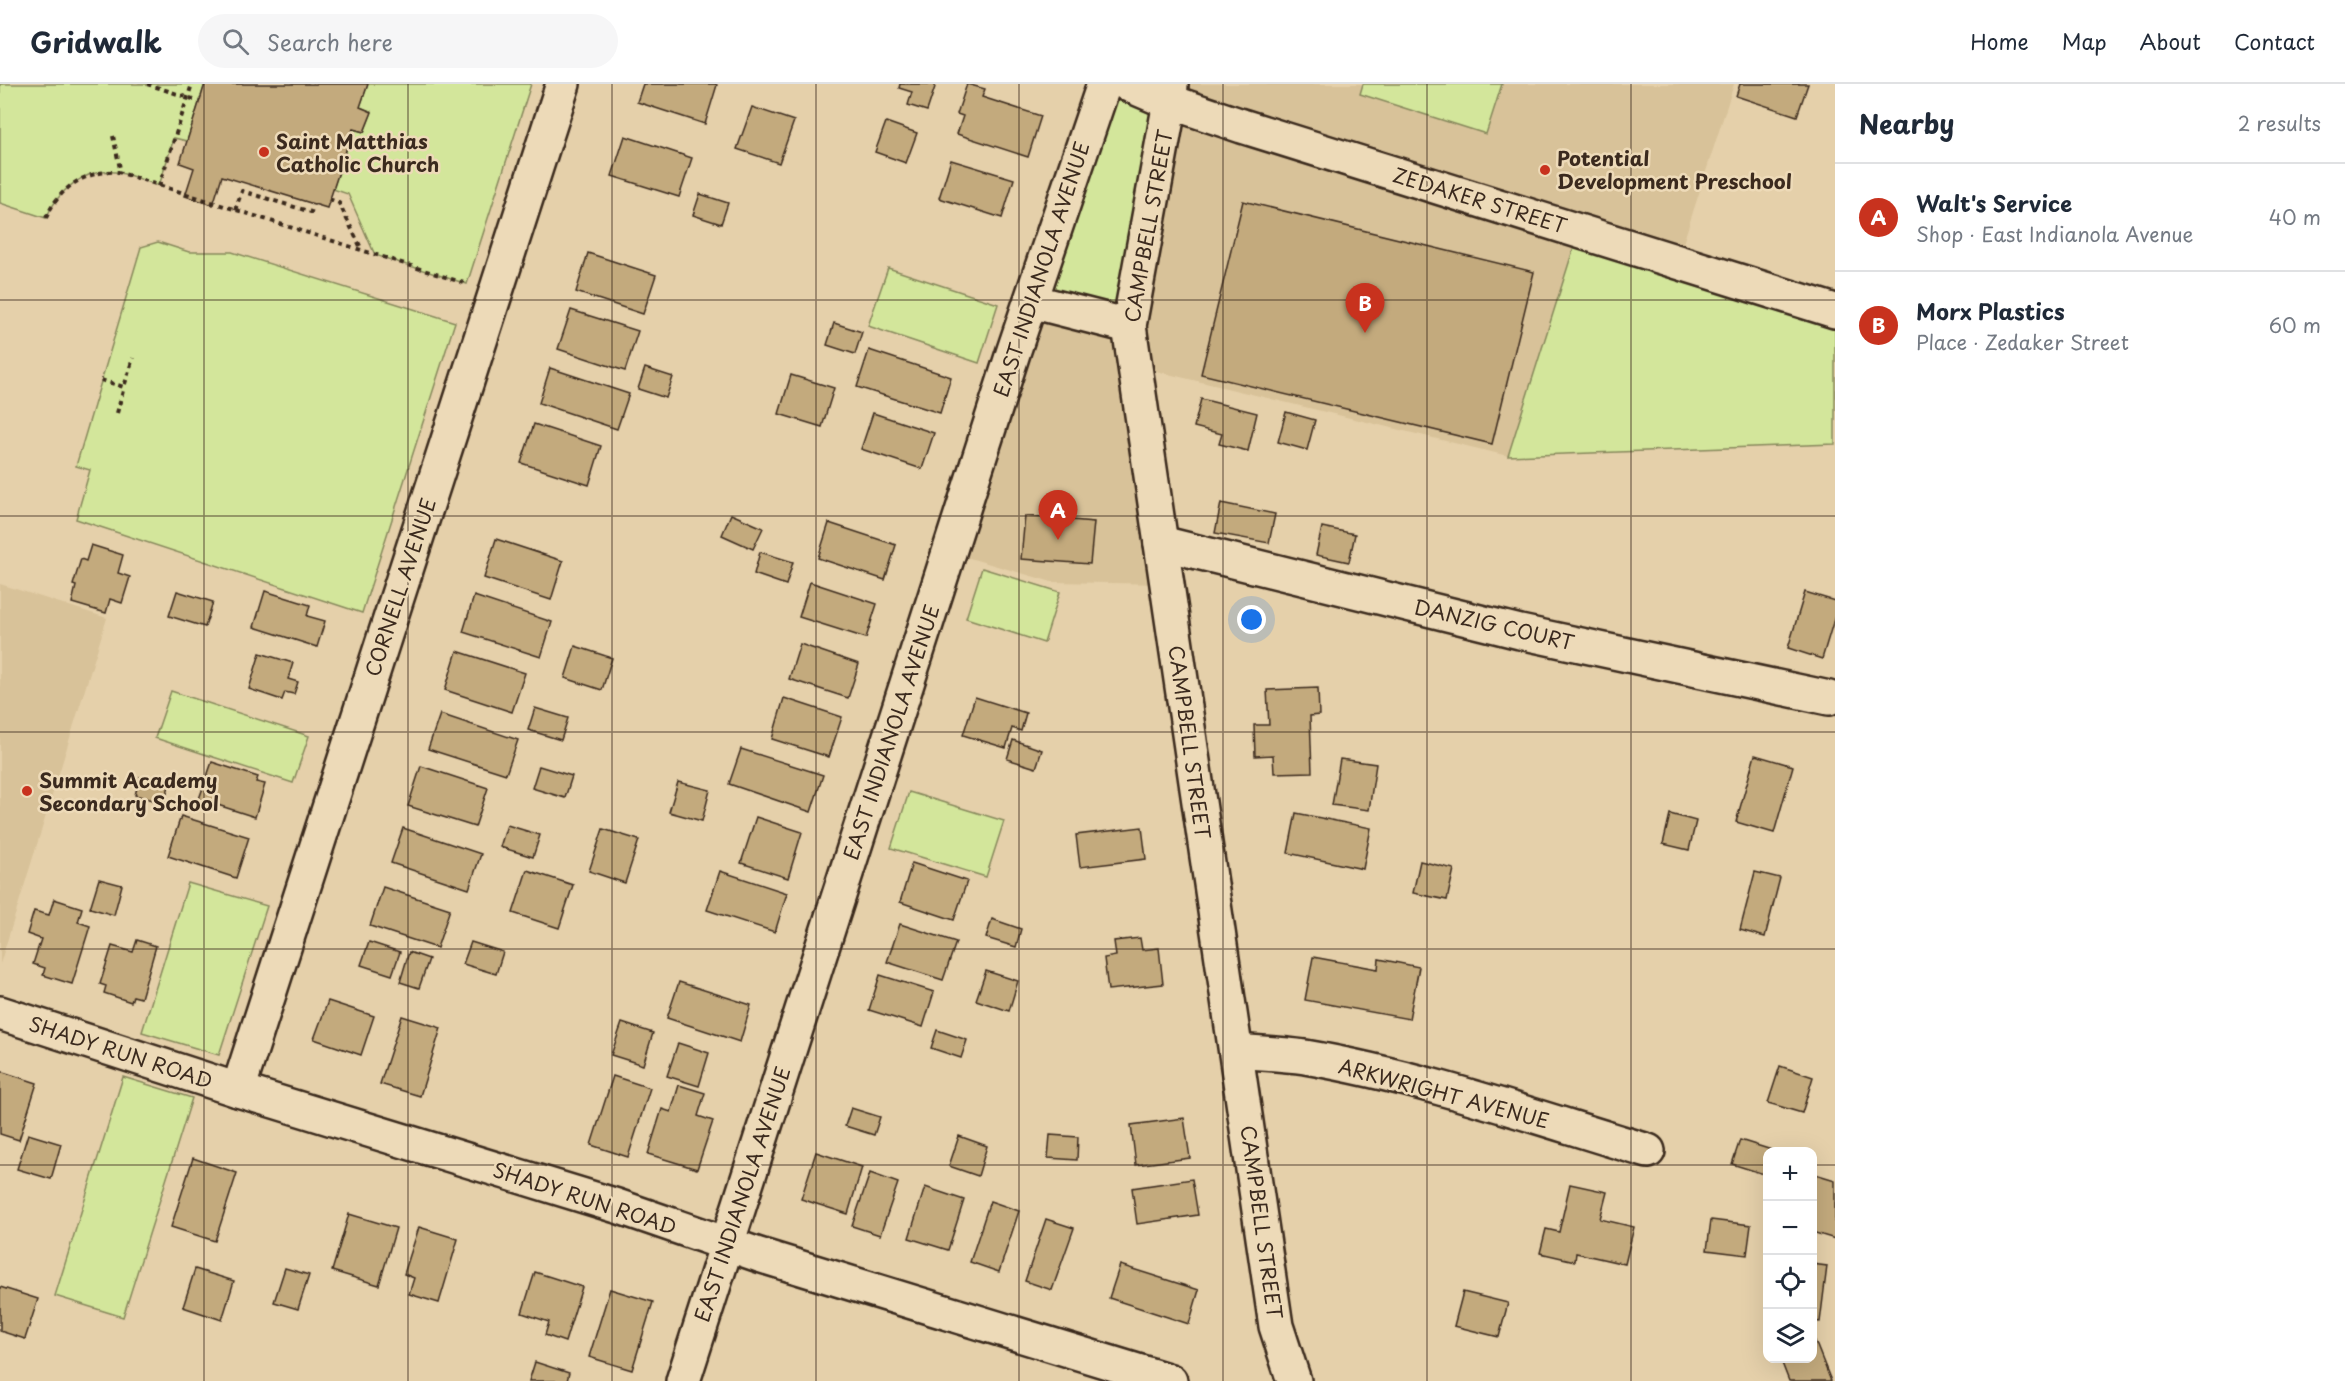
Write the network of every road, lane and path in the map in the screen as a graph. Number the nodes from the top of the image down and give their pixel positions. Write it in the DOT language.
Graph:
graph roads {
  1 [pos="147,84"];
  2 [pos="192,84"];
  3 [pos="563,84"];
  4 [pos="1104,84"];
  5 [pos="1127,84"];
  6 [pos="1170,93"];
  7 [pos="188,97"];
  8 [pos="200,101"];
  9 [pos="113,136"];
  10 [pos="121,173"];
  11 [pos="159,186"];
  12 [pos="329,199"];
  13 [pos="314,204"];
  14 [pos="236,210"];
  15 [pos="46,218"];
  16 [pos="362,251"];
  17 [pos="467,284"];
  18 [pos="1031,301"];
  19 [pos="1835,311"];
  20 [pos="1129,326"];
  21 [pos="133,358"];
  22 [pos="101,380"];
  23 [pos="124,387"];
  24 [pos="117,413"];
  25 [pos="1161,543"];
  26 [pos="1829,698"];
  27 [pos="0,1013"];
  28 [pos="1236,1051"];
  29 [pos="238,1090"];
  30 [pos="1648,1151"];
  31 [pos="726,1244"];
  32 [pos="683,1381"];
  33 [pos="1170,1381"];
  34 [pos="1294,1381"];
  1 -- 7 [label="path"];
  2 -- 7 [label="path"];
  3 -- 29 [label="street, CORNELL AVENUE"];
  4 -- 18 [label="street, EAST INDIANOLA AVENUE"];
  5 -- 6 [label="street, ZEDAKER STREET"];
  6 -- 19 [label="street, ZEDAKER STREET"];
  6 -- 20 [label="street, CAMPBELL STREET"];
  7 -- 8 [label="path"];
  7 -- 11 [label="path"];
  9 -- 10 [label="path"];
  10 -- 11 [label="path"];
  10 -- 15 [label="path"];
  11 -- 14 [label="path"];
  12 -- 16 [label="path"];
  13 -- 14 [label="path"];
  14 -- 16 [label="path"];
  16 -- 17 [label="path"];
  18 -- 20 [label="street"];
  18 -- 31 [label="street, EAST INDIANOLA AVENUE"];
  20 -- 25 [label="street, CAMPBELL STREET"];
  21 -- 23 [label="path"];
  22 -- 23 [label="path"];
  23 -- 24 [label="path"];
  25 -- 26 [label="street, DANZIG COURT"];
  25 -- 28 [label="street, CAMPBELL STREET"];
  27 -- 29 [label="street, SHADY RUN ROAD"];
  28 -- 30 [label="street, ARKWRIGHT AVENUE"];
  28 -- 34 [label="street, CAMPBELL STREET"];
  29 -- 31 [label="street, SHADY RUN ROAD"];
  31 -- 32 [label="street, EAST INDIANOLA AVENUE"];
  31 -- 33 [label="street, SHADY RUN ROAD"];
}
